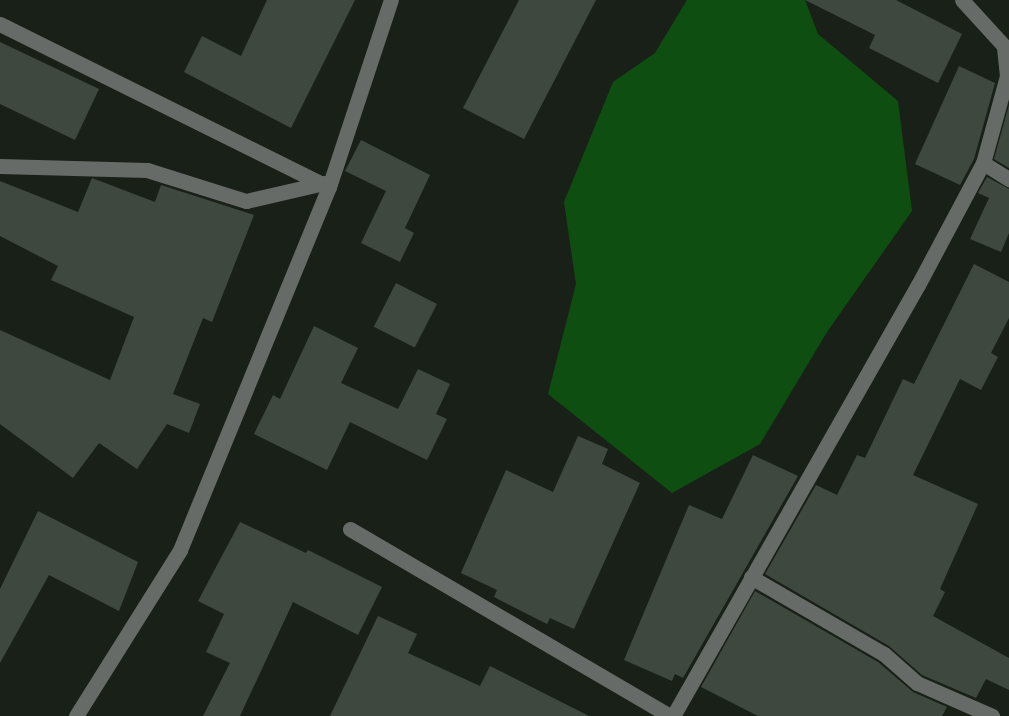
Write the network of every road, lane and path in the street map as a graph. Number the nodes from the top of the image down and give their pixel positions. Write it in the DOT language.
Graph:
graph roads {
  1 [pos="391,0"];
  2 [pos="965,0"];
  3 [pos="0,24"];
  4 [pos="983,163"];
  5 [pos="0,166"];
  6 [pos="1009,179"];
  7 [pos="327,185"];
  8 [pos="350,529"];
  9 [pos="751,577"];
  10 [pos="76,716"];
  11 [pos="672,716"];
  12 [pos="992,716"];
  1 -- 7 [label="street"];
  2 -- 4 [label="street"];
  3 -- 7 [label="street"];
  4 -- 6 [label="street"];
  4 -- 9 [label="street"];
  5 -- 7 [label="street"];
  7 -- 10 [label="street"];
  8 -- 11 [label="street"];
  9 -- 11 [label="street"];
  9 -- 12 [label="street"];
}
